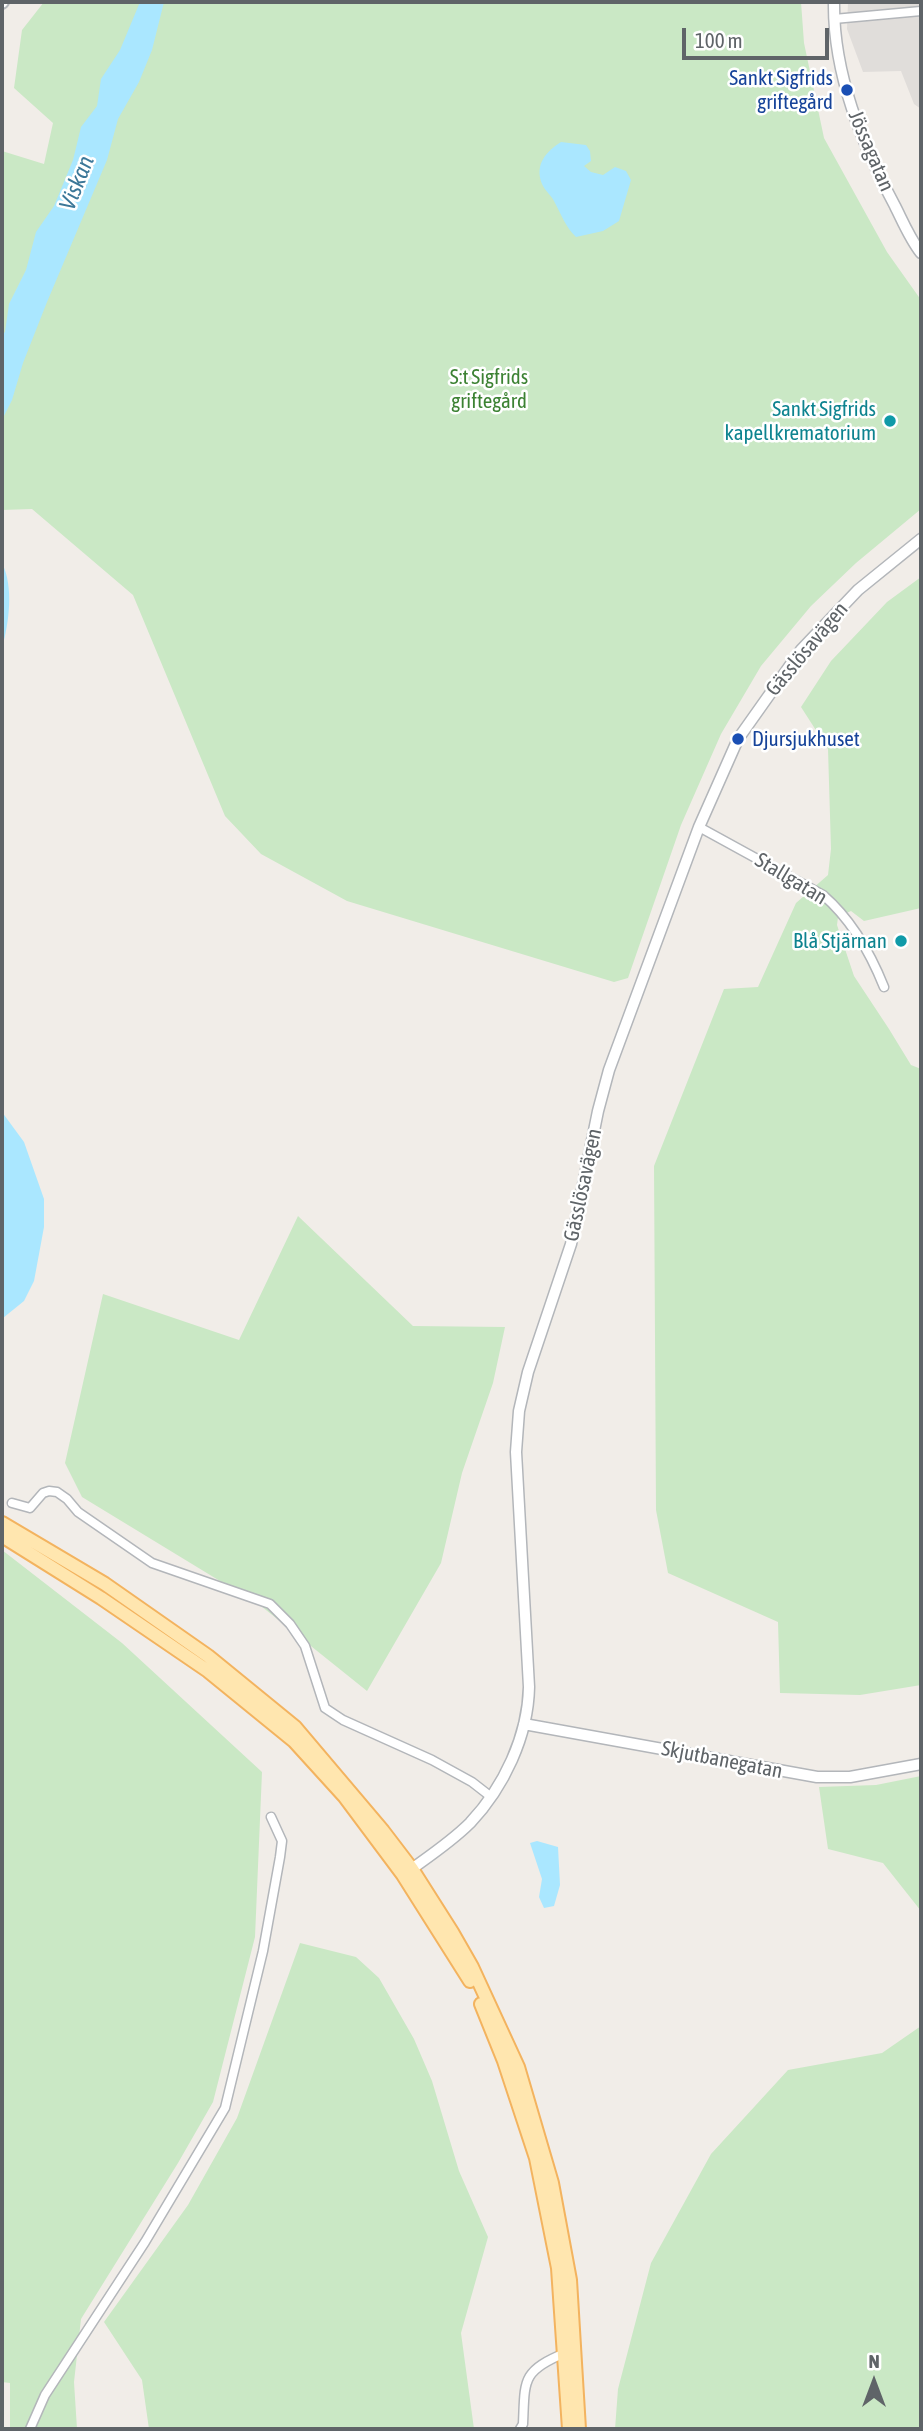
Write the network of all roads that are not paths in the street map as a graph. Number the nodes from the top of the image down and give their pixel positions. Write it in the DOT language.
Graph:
graph roads {
  1 [pos="834,2"];
  2 [pos="921,11"];
  3 [pos="834,19"];
  4 [pos="921,253"];
  5 [pos="921,539"];
  6 [pos="699,827"];
  7 [pos="884,987"];
  8 [pos="12,1503"];
  9 [pos="2,1523"];
  10 [pos="10,1536"];
  11 [pos="524,1724"];
  12 [pos="921,1764"];
  13 [pos="490,1796"];
  14 [pos="271,1817"];
  15 [pos="407,1872"];
  16 [pos="565,2353"];
  17 [pos="30,2429"];
  18 [pos="520,2429"];
  19 [pos="569,2429"];
  20 [pos="579,2429"];
  1 -- 3 [label="street, Jössagatan"];
  2 -- 3 [label="street"];
  3 -- 4 [label="street, Jössagatan"];
  5 -- 6 [label="street, Gässlösavägen"];
  6 -- 7 [label="street, Stallgatan"];
  6 -- 11 [label="street, Gässlösavägen"];
  8 -- 13 [label="street"];
  9 -- 10 [label="main road"];
  10 -- 15 [label="main road"];
  11 -- 12 [label="street, Skjutbanegatan"];
  11 -- 13 [label="street, Gässlösavägen"];
  13 -- 15 [label="street, Gässlösavägen"];
  14 -- 17 [label="street"];
  15 -- 16 [label="main road"];
  15 -- 20 [label="main road"];
  16 -- 18 [label="street"];
  16 -- 19 [label="main road"];
}
